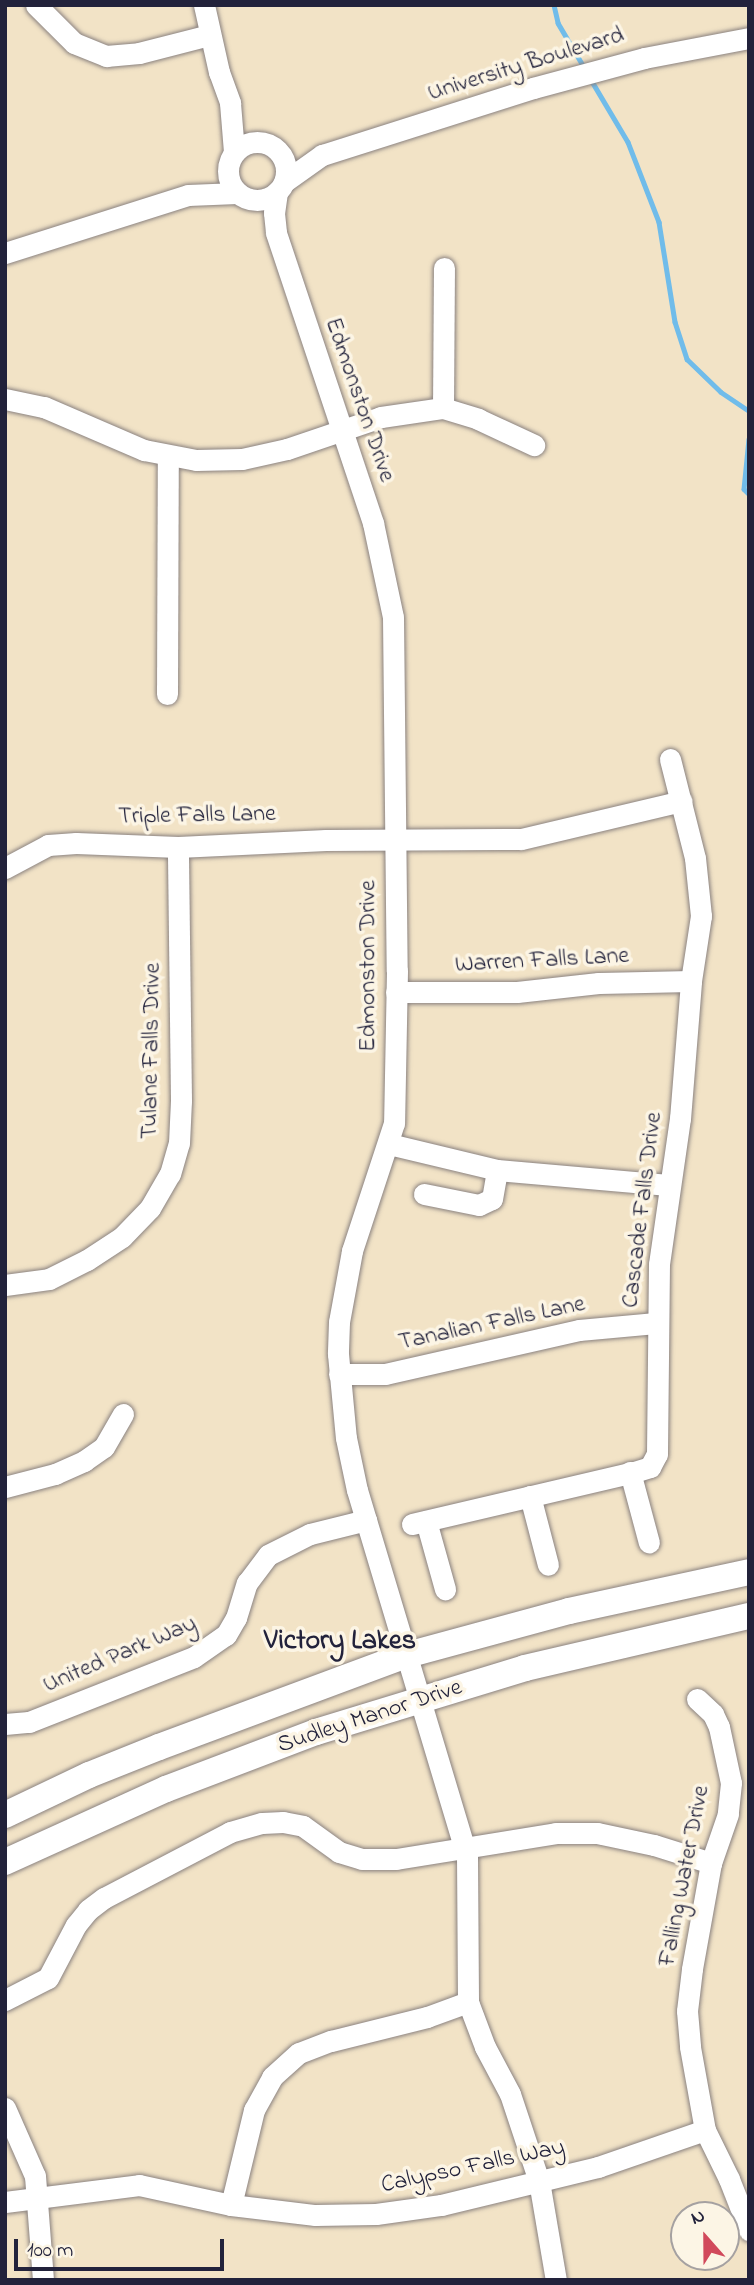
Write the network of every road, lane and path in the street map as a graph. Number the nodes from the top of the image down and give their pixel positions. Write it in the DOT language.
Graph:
graph roads {
  1 [pos="36,5"];
  2 [pos="204,5"];
  3 [pos="209,35"];
  4 [pos="749,38"];
  5 [pos="230,103"];
  6 [pos="259,141"];
  7 [pos="279,152"];
  8 [pos="322,155"];
  9 [pos="231,158"];
  10 [pos="280,187"];
  11 [pos="188,195"];
  12 [pos="243,196"];
  13 [pos="276,233"];
  14 [pos="5,253"];
  15 [pos="444,268"];
  16 [pos="5,399"];
  17 [pos="443,408"];
  18 [pos="340,429"];
  19 [pos="534,445"];
  20 [pos="168,456"];
  21 [pos="167,694"];
  22 [pos="670,759"];
  23 [pos="682,801"];
  24 [pos="396,840"];
  25 [pos="178,846"];
  26 [pos="5,868"];
  27 [pos="691,981"];
  28 [pos="396,992"];
  29 [pos="389,1144"];
  30 [pos="497,1170"];
  31 [pos="668,1185"];
  32 [pos="424,1194"];
  33 [pos="5,1285"];
  34 [pos="656,1323"];
  35 [pos="340,1374"];
  36 [pos="123,1414"];
  37 [pos="630,1472"];
  38 [pos="5,1487"];
  39 [pos="530,1496"];
  40 [pos="366,1520"];
  41 [pos="649,1543"];
  42 [pos="548,1565"];
  43 [pos="749,1572"];
  44 [pos="445,1589"];
  45 [pos="749,1616"];
  46 [pos="407,1655"];
  47 [pos="420,1698"];
  48 [pos="697,1699"];
  49 [pos="5,1724"];
  50 [pos="5,1815"];
  51 [pos="465,1846"];
  52 [pos="5,1862"];
  53 [pos="711,1863"];
  54 [pos="5,2000"];
  55 [pos="468,2002"];
  56 [pos="5,2108"];
  57 [pos="705,2130"];
  58 [pos="539,2181"];
  59 [pos="38,2197"];
  60 [pos="5,2202"];
  61 [pos="231,2205"];
  62 [pos="749,2230"];
  63 [pos="43,2280"];
  64 [pos="556,2280"];
  1 -- 3 [label="street"];
  2 -- 3 [label="street"];
  3 -- 5 [label="street"];
  4 -- 8 [label="street, University Boulevard"];
  5 -- 6 [label="street"];
  5 -- 9 [label="street"];
  6 -- 7 [label="street"];
  6 -- 9 [label="street"];
  7 -- 8 [label="street, University Boulevard"];
  7 -- 10 [label="street"];
  8 -- 10 [label="street, University Boulevard"];
  9 -- 11 [label="street"];
  9 -- 12 [label="street"];
  10 -- 12 [label="street"];
  10 -- 13 [label="street, Edmonston Drive"];
  11 -- 12 [label="street"];
  11 -- 14 [label="street"];
  12 -- 13 [label="street, Edmonston Drive"];
  13 -- 18 [label="street, Edmonston Drive"];
  15 -- 17 [label="street"];
  16 -- 20 [label="street"];
  17 -- 18 [label="street"];
  17 -- 19 [label="street"];
  18 -- 20 [label="street"];
  18 -- 24 [label="street, Edmonston Drive"];
  20 -- 21 [label="street"];
  22 -- 23 [label="street, Cascade Falls Drive"];
  23 -- 24 [label="street, Triple Falls Lane"];
  23 -- 27 [label="street, Cascade Falls Drive"];
  24 -- 25 [label="street, Triple Falls Lane"];
  24 -- 28 [label="street, Edmonston Drive"];
  25 -- 26 [label="street, Triple Falls Lane"];
  25 -- 33 [label="street, Tulane Falls Drive"];
  27 -- 28 [label="street, Warren Falls Lane"];
  27 -- 31 [label="street, Cascade Falls Drive"];
  28 -- 29 [label="street, Edmonston Drive"];
  29 -- 30 [label="street"];
  29 -- 35 [label="street, Edmonston Drive"];
  30 -- 31 [label="street"];
  30 -- 32 [label="street"];
  31 -- 34 [label="street, Cascade Falls Drive"];
  34 -- 35 [label="street, Tanalian Falls Lane"];
  34 -- 37 [label="street, Cascade Falls Drive"];
  35 -- 40 [label="street, Edmonston Drive"];
  36 -- 38 [label="street"];
  37 -- 39 [label="street, Cascade Falls Drive"];
  37 -- 41 [label="street"];
  39 -- 42 [label="street"];
  39 -- 44 [label="street, Cascade Falls Drive"];
  40 -- 46 [label="street, Edmonston Drive"];
  40 -- 49 [label="street, United Park Way"];
  43 -- 46 [label="main road, Sudley Manor Drive"];
  45 -- 47 [label="main road, Sudley Manor Drive"];
  46 -- 47 [label="street, Edmonston Drive"];
  46 -- 50 [label="main road, Sudley Manor Drive"];
  47 -- 51 [label="street, Edmonston Drive"];
  47 -- 52 [label="main road, Sudley Manor Drive"];
  48 -- 53 [label="street, Falling Water Drive"];
  51 -- 53 [label="street"];
  51 -- 54 [label="street"];
  51 -- 55 [label="street, Edmonston Drive"];
  53 -- 57 [label="street, Falling Water Drive"];
  55 -- 58 [label="street, Edmonston Drive"];
  55 -- 61 [label="street"];
  56 -- 59 [label="street"];
  57 -- 58 [label="street, Calypso Falls Way"];
  57 -- 62 [label="street, Falling Water Drive"];
  58 -- 61 [label="street, Calypso Falls Way"];
  58 -- 64 [label="street, Edmonston Drive"];
  59 -- 60 [label="street, Calypso Falls Way"];
  59 -- 61 [label="street, Calypso Falls Way"];
  59 -- 63 [label="street"];
}
